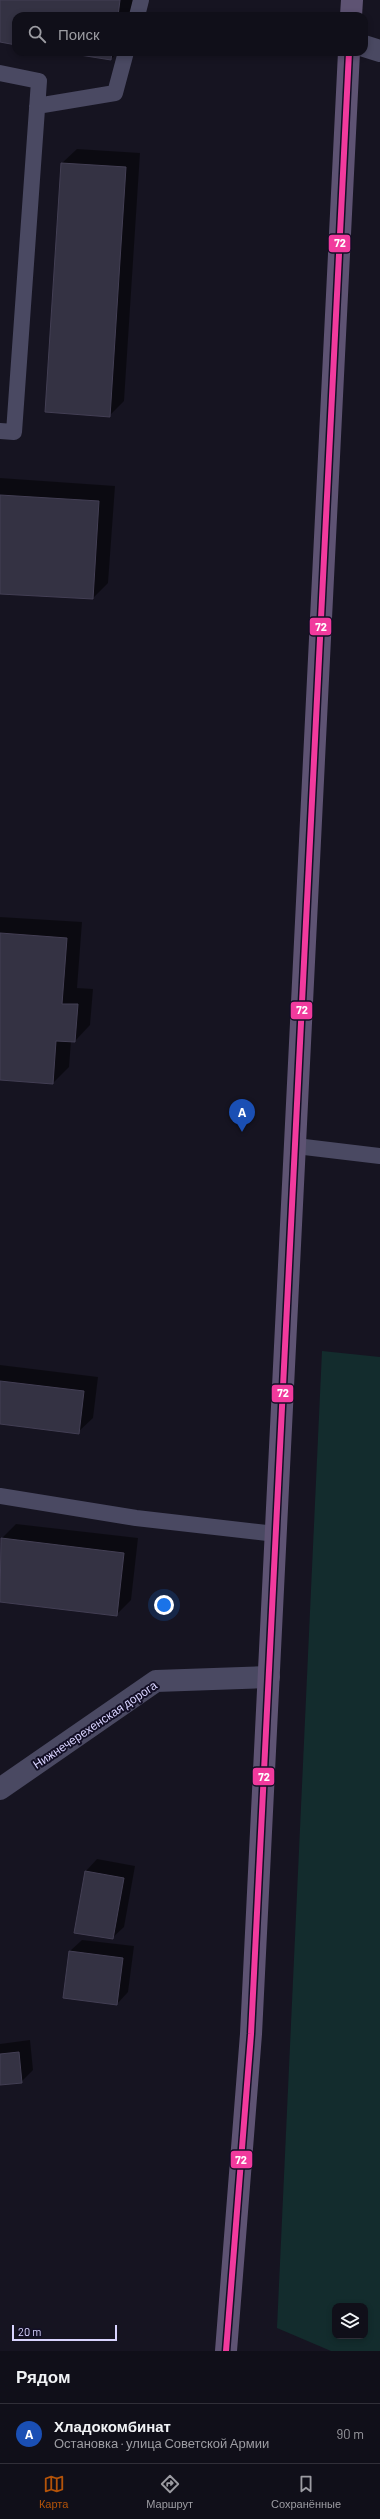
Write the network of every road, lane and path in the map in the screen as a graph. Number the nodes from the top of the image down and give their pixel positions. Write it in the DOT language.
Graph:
graph roads {
  1 [pos="141,0"];
  2 [pos="352,0"];
  3 [pos="138,12"];
  4 [pos="351,12"];
  5 [pos="368,47"];
  6 [pos="380,51"];
  7 [pos="125,56"];
  8 [pos="350,56"];
  9 [pos="0,73"];
  10 [pos="37,106"];
  11 [pos="0,432"];
  12 [pos="296,1146"];
  13 [pos="380,1156"];
  14 [pos="0,1496"];
  15 [pos="276,1534"];
  16 [pos="269,1677"];
  17 [pos="0,1789"];
  18 [pos="226,2351"];
  1 -- 3 [label="lane"];
  2 -- 4 [label="main road"];
  5 -- 6 [label="street"];
  7 -- 10 [label="lane"];
  8 -- 12 [label="main road"];
  9 -- 10 [label="lane"];
  10 -- 11 [label="lane"];
  12 -- 13 [label="lane"];
  12 -- 15 [label="main road"];
  14 -- 15 [label="lane"];
  15 -- 16 [label="main road"];
  16 -- 17 [label="street, Нижнечерехенская дорога"];
  16 -- 18 [label="main road"];
}
